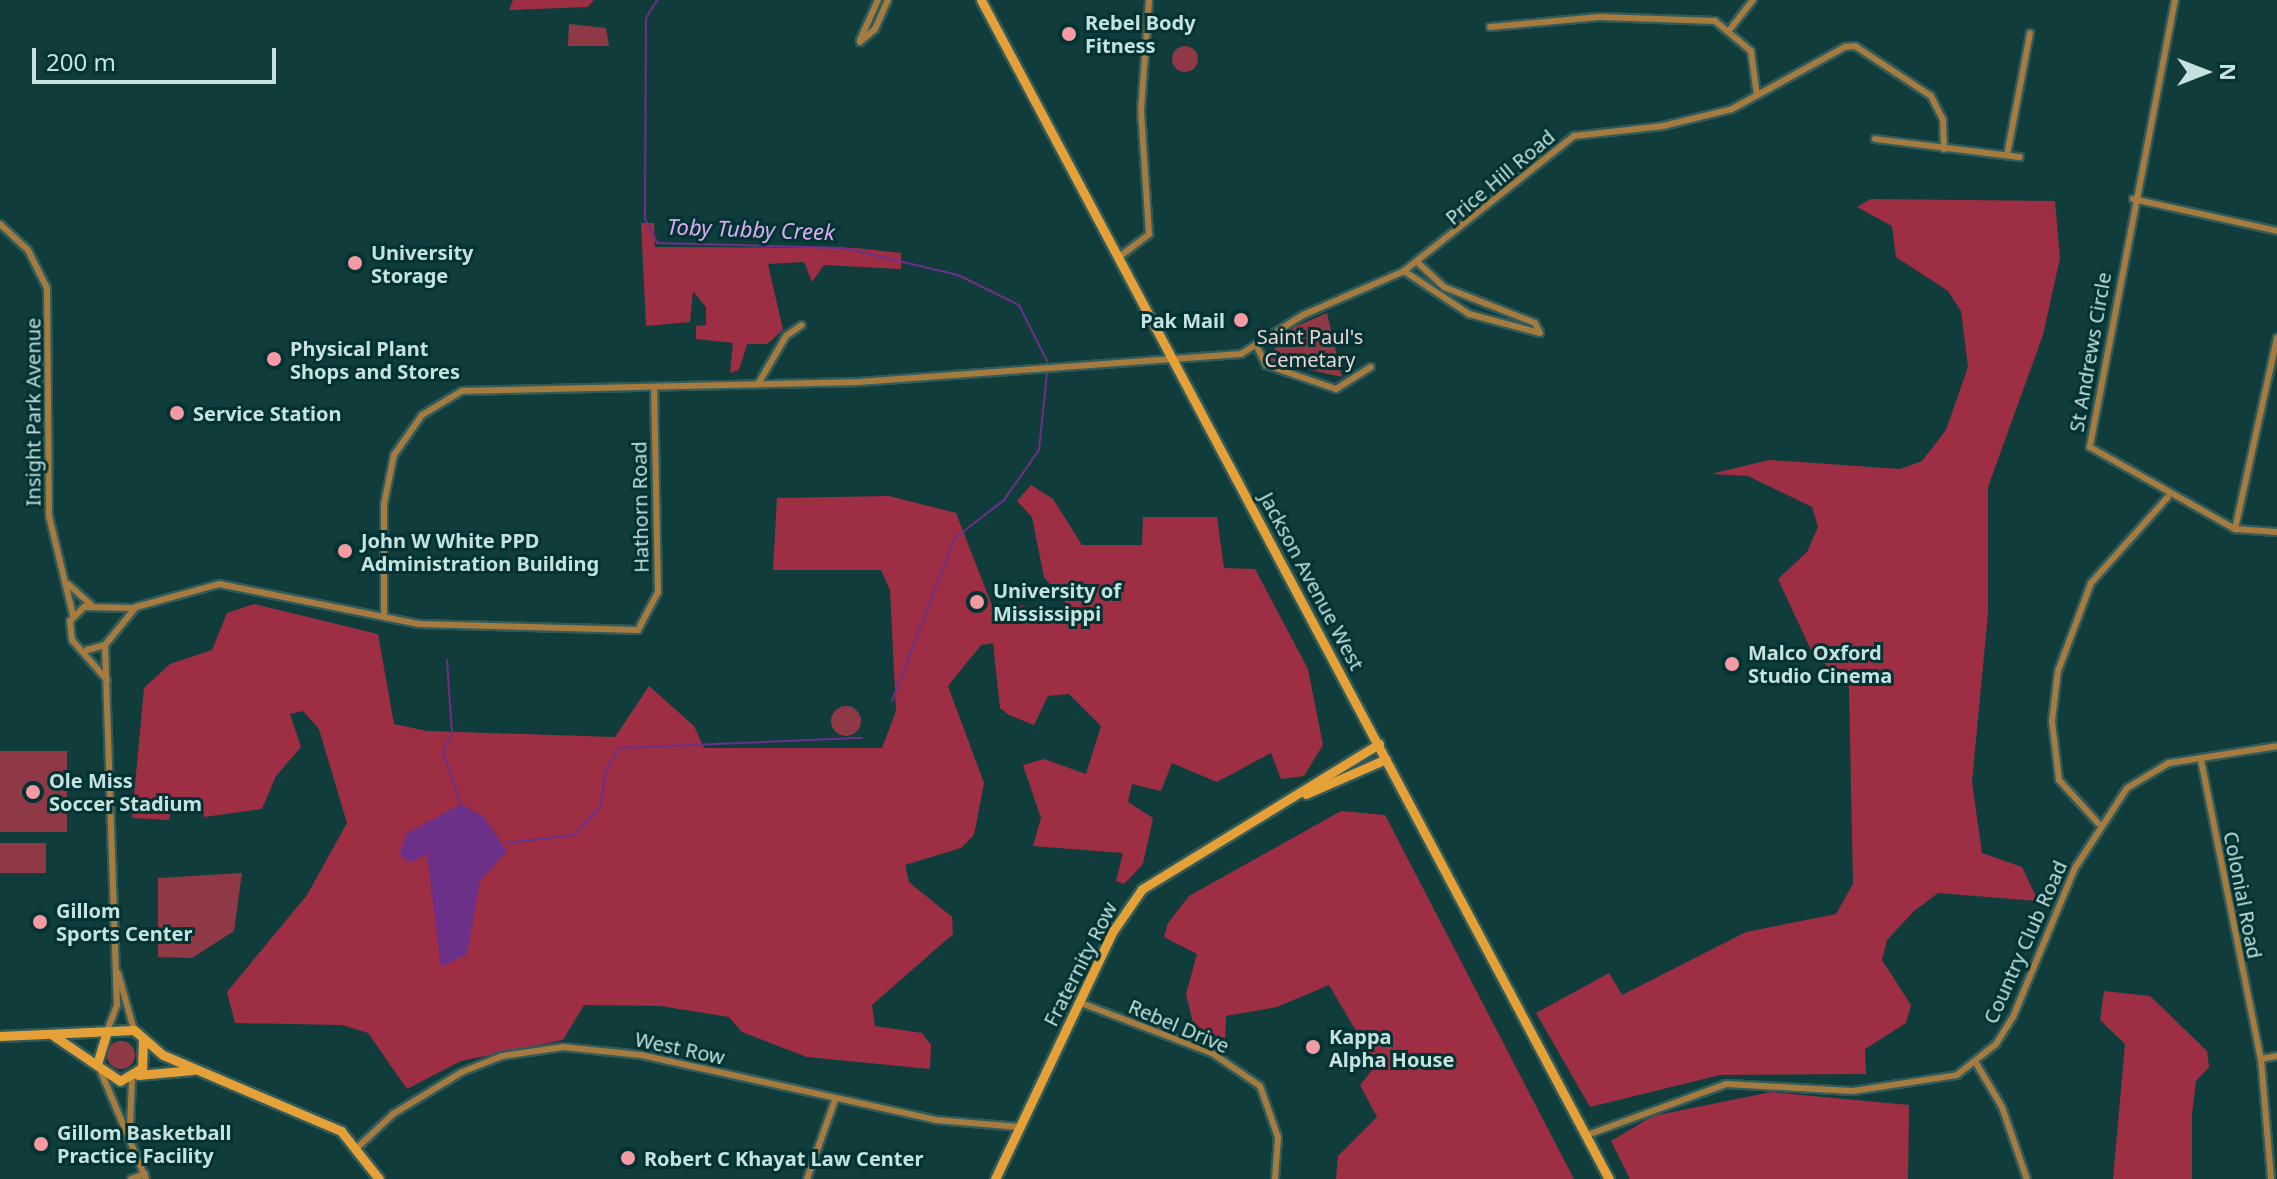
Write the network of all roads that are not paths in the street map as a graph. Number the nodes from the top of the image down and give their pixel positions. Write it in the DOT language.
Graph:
graph roads {
  1 [pos="878,0"];
  2 [pos="888,0"];
  3 [pos="981,0"];
  4 [pos="1149,0"];
  5 [pos="1753,0"];
  6 [pos="2175,0"];
  7 [pos="1490,27"];
  8 [pos="1731,28"];
  9 [pos="2030,33"];
  10 [pos="1757,96"];
  11 [pos="1875,139"];
  12 [pos="1944,149"];
  13 [pos="2007,155"];
  14 [pos="2020,157"];
  15 [pos="2133,199"];
  16 [pos="0,224"];
  17 [pos="2277,231"];
  18 [pos="1119,257"];
  19 [pos="1417,262"];
  20 [pos="1404,271"];
  21 [pos="802,325"];
  22 [pos="2277,338"];
  23 [pos="1258,349"];
  24 [pos="1175,363"];
  25 [pos="1371,367"];
  26 [pos="758,384"];
  27 [pos="654,387"];
  28 [pos="2168,497"];
  29 [pos="2235,529"];
  30 [pos="2277,532"];
  31 [pos="66,581"];
  32 [pos="91,605"];
  33 [pos="136,607"];
  34 [pos="104,610"];
  35 [pos="73,615"];
  36 [pos="384,616"];
  37 [pos="113,627"];
  38 [pos="105,645"];
  39 [pos="87,650"];
  40 [pos="107,681"];
  41 [pos="1379,744"];
  42 [pos="2277,746"];
  43 [pos="1386,759"];
  44 [pos="2201,760"];
  45 [pos="1299,796"];
  46 [pos="2098,823"];
  47 [pos="115,962"];
  48 [pos="1081,1003"];
  49 [pos="134,1030"];
  50 [pos="107,1031"];
  51 [pos="0,1036"];
  52 [pos="54,1036"];
  53 [pos="143,1041"];
  54 [pos="2277,1056"];
  55 [pos="2261,1059"];
  56 [pos="1976,1063"];
  57 [pos="99,1068"];
  58 [pos="197,1070"];
  59 [pos="135,1077"];
  60 [pos="835,1100"];
  61 [pos="130,1127"];
  62 [pos="1020,1127"];
  63 [pos="1587,1135"];
  64 [pos="358,1147"];
  65 [pos="146,1177"];
  66 [pos="131,1179"];
  67 [pos="379,1179"];
  68 [pos="807,1179"];
  69 [pos="995,1179"];
  70 [pos="1275,1179"];
  71 [pos="1609,1179"];
  72 [pos="2027,1179"];
  73 [pos="2271,1179"];
  1 -- 2 [label="street"];
  3 -- 18 [label="street, Jackson Avenue West"];
  4 -- 18 [label="street"];
  5 -- 8 [label="street"];
  6 -- 15 [label="street, St Andrews Circle"];
  7 -- 8 [label="street"];
  8 -- 10 [label="street"];
  9 -- 13 [label="street"];
  10 -- 12 [label="street, Price Hill Road"];
  10 -- 19 [label="street, Price Hill Road"];
  11 -- 12 [label="street"];
  12 -- 13 [label="street"];
  13 -- 14 [label="street"];
  15 -- 17 [label="street"];
  15 -- 28 [label="street, St Andrews Circle"];
  16 -- 31 [label="street, Insight Park Avenue"];
  18 -- 24 [label="street, Jackson Avenue West"];
  19 -- 20 [label="street, Price Hill Road"];
  19 -- 20 [label="street"];
  20 -- 23 [label="street, Price Hill Road"];
  21 -- 26 [label="street"];
  22 -- 29 [label="street"];
  23 -- 24 [label="street, Price Hill Road"];
  23 -- 25 [label="street"];
  24 -- 26 [label="street"];
  24 -- 41 [label="street, Jackson Avenue West"];
  26 -- 27 [label="street"];
  27 -- 36 [label="street"];
  27 -- 36 [label="street, Hathorn Road"];
  28 -- 29 [label="street, St Andrews Circle"];
  28 -- 46 [label="street"];
  29 -- 30 [label="street"];
  31 -- 32 [label="street"];
  31 -- 35 [label="street, Insight Park Avenue"];
  32 -- 34 [label="street, Hathorn Road"];
  32 -- 35 [label="street"];
  33 -- 34 [label="street, Hathorn Road"];
  33 -- 36 [label="street, Hathorn Road"];
  33 -- 37 [label="street, Hathorn Road"];
  34 -- 37 [label="street"];
  35 -- 39 [label="street"];
  37 -- 38 [label="street, Hathorn Road"];
  38 -- 39 [label="street"];
  38 -- 40 [label="street, Hathorn Road"];
  39 -- 40 [label="street"];
  40 -- 47 [label="street, Hathorn Road"];
  41 -- 43 [label="street, Jackson Avenue West"];
  41 -- 45 [label="street, Fraternity Row"];
  42 -- 44 [label="street, Country Club Road"];
  43 -- 45 [label="street, Fraternity Row"];
  43 -- 63 [label="street, Jackson Avenue West"];
  44 -- 46 [label="street, Country Club Road"];
  44 -- 55 [label="street, Colonial Road"];
  45 -- 48 [label="street, Fraternity Row"];
  46 -- 56 [label="street, Country Club Road"];
  47 -- 49 [label="street, Hathorn Road"];
  47 -- 50 [label="street, Hathorn Road"];
  48 -- 62 [label="street, Fraternity Row"];
  48 -- 70 [label="street, Rebel Drive"];
  49 -- 50 [label="street"];
  49 -- 53 [label="street"];
  50 -- 52 [label="street"];
  50 -- 57 [label="street"];
  51 -- 52 [label="street"];
  52 -- 57 [label="street"];
  53 -- 58 [label="street"];
  53 -- 59 [label="street"];
  54 -- 55 [label="street"];
  55 -- 73 [label="street, Colonial Road"];
  56 -- 63 [label="street, Country Club Road"];
  56 -- 72 [label="street"];
  57 -- 59 [label="street"];
  57 -- 61 [label="street"];
  58 -- 59 [label="street"];
  58 -- 64 [label="street"];
  59 -- 61 [label="street"];
  60 -- 62 [label="street, West Row"];
  60 -- 64 [label="street, West Row"];
  60 -- 68 [label="street"];
  61 -- 65 [label="street"];
  62 -- 69 [label="street, Fraternity Row"];
  63 -- 71 [label="street, Jackson Avenue West"];
  64 -- 67 [label="street"];
  65 -- 66 [label="street"];
}
